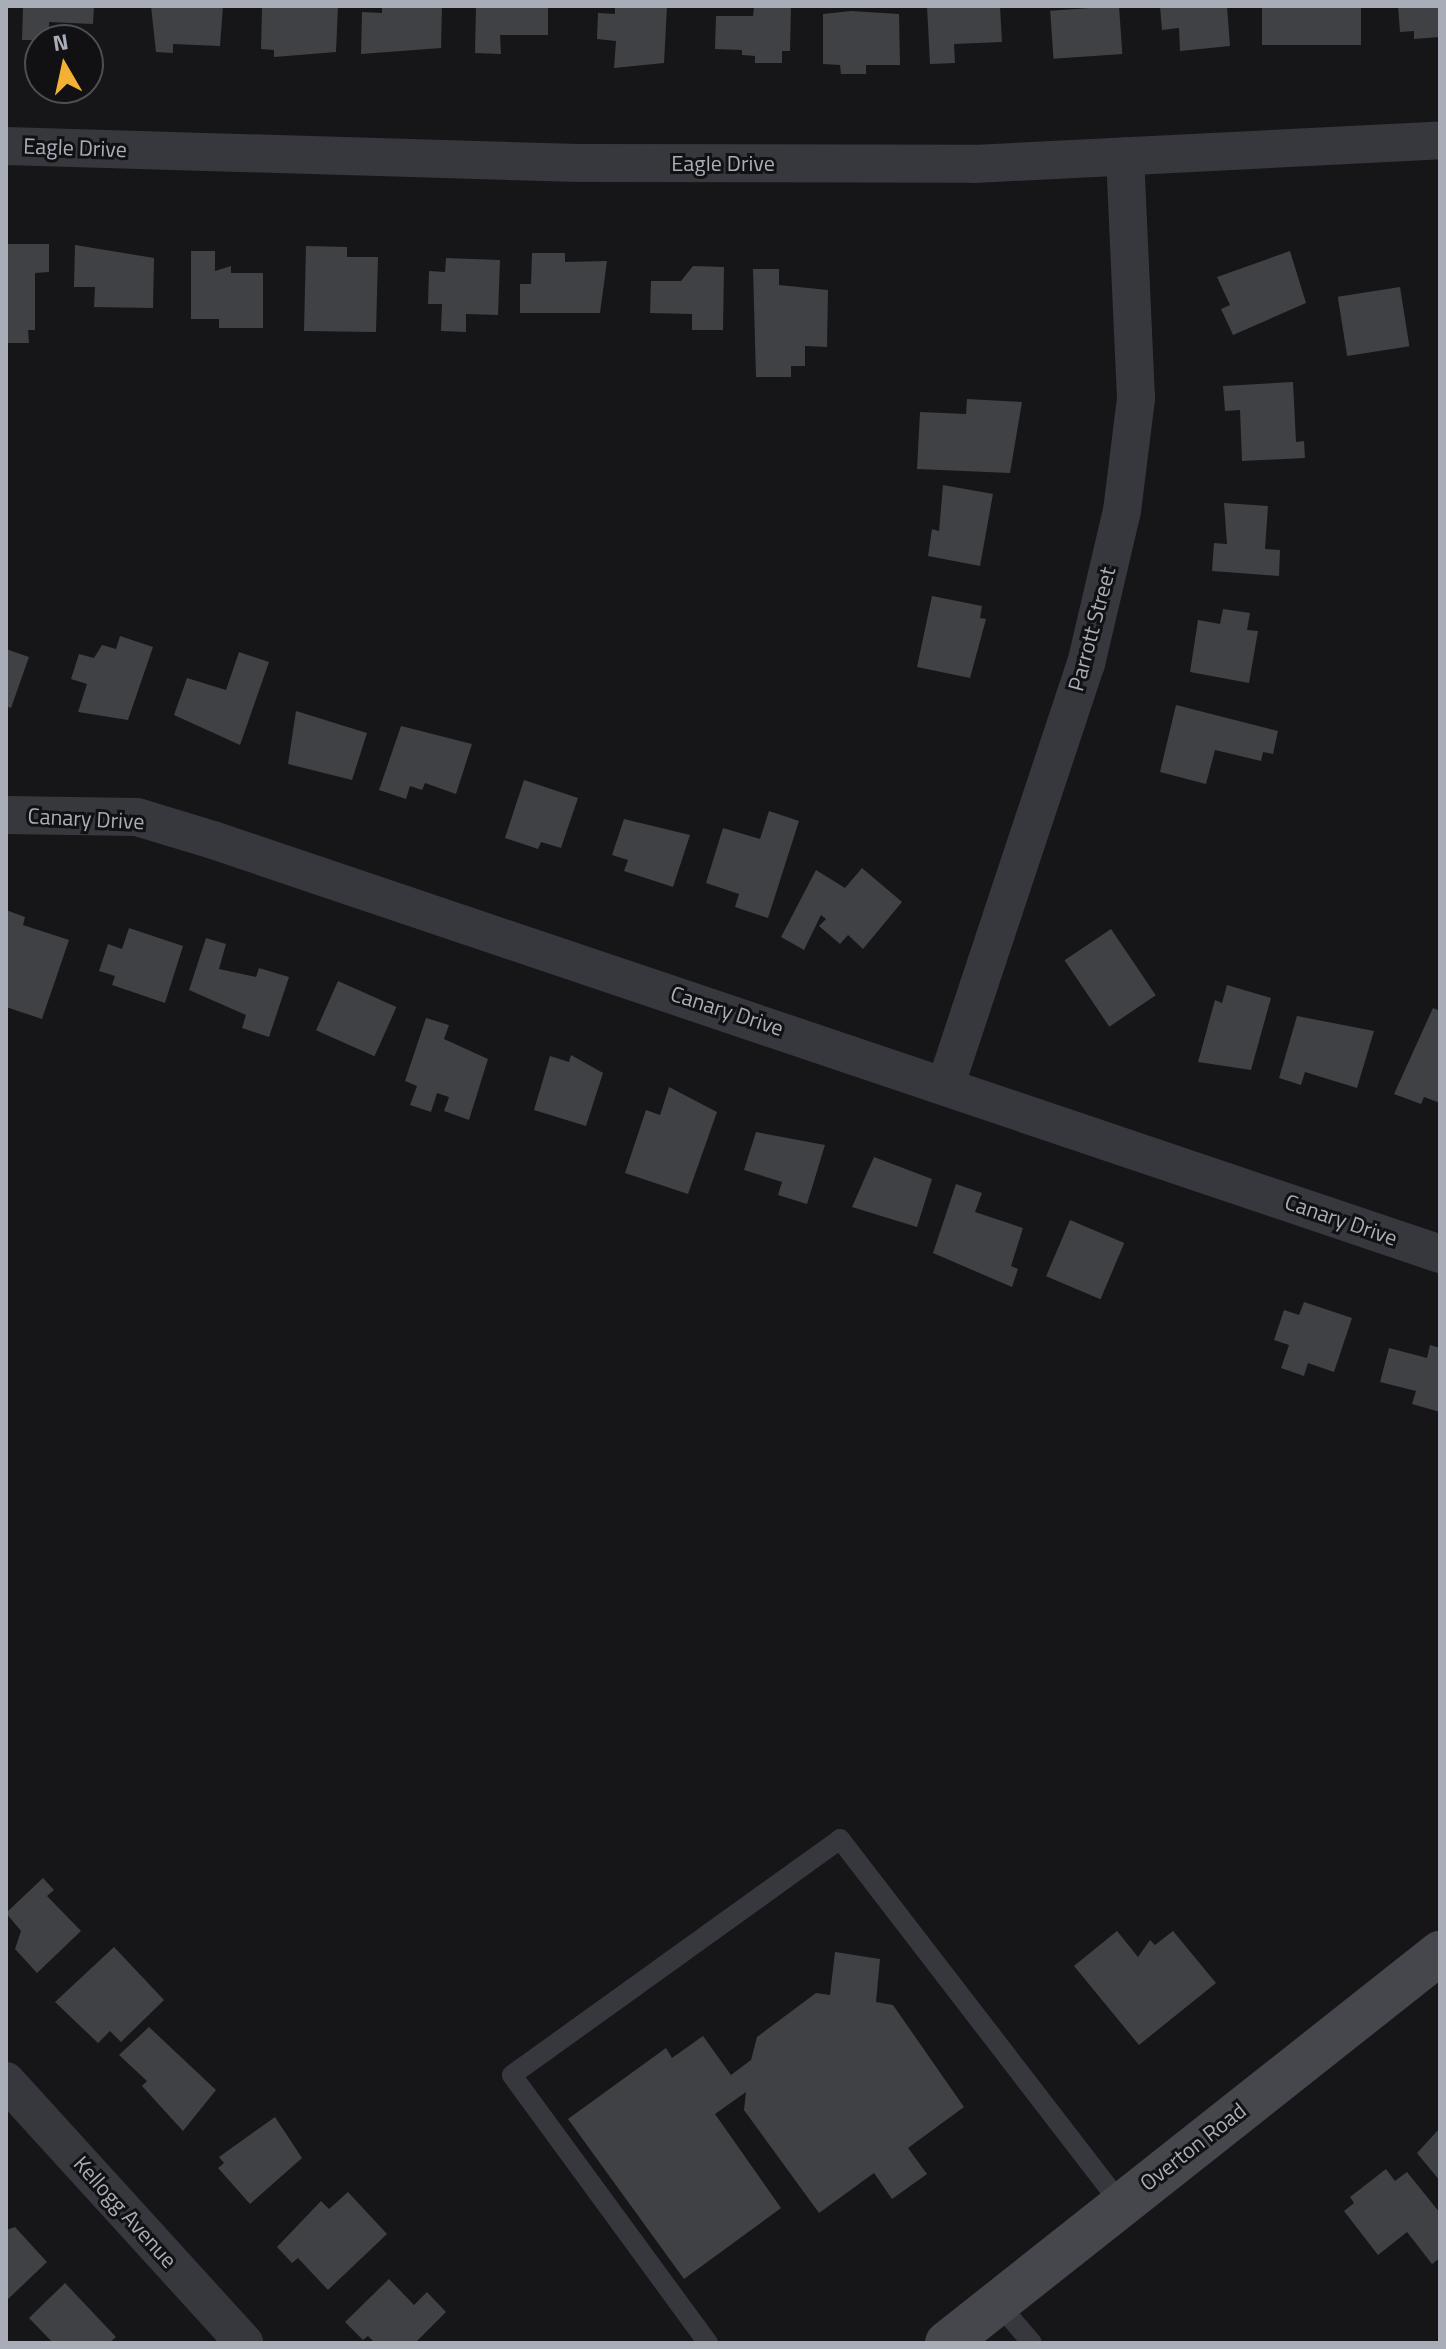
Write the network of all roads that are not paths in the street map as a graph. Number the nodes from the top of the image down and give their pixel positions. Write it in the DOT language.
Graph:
graph roads {
  1 [pos="1440,140"];
  2 [pos="6,146"];
  3 [pos="1125,156"];
  4 [pos="6,815"];
  5 [pos="946,1084"];
  6 [pos="1440,1254"];
  7 [pos="1440,1953"];
  8 [pos="6,2081"];
  9 [pos="1121,2204"];
  10 [pos="998,2303"];
  11 [pos="244,2343"];
  12 [pos="708,2343"];
  13 [pos="947,2343"];
  14 [pos="1032,2343"];
  1 -- 3 [label="street, Eagle Drive"];
  2 -- 3 [label="street, Eagle Drive"];
  3 -- 5 [label="street, Parrott Street"];
  4 -- 5 [label="street, Canary Drive"];
  5 -- 6 [label="street, Canary Drive"];
  7 -- 9 [label="street, Overton Road"];
  8 -- 11 [label="street, Kellogg Avenue"];
  9 -- 10 [label="street, Overton Road"];
  9 -- 12 [label="lane"];
  10 -- 13 [label="street, Overton Road"];
  10 -- 14 [label="lane"];
}
